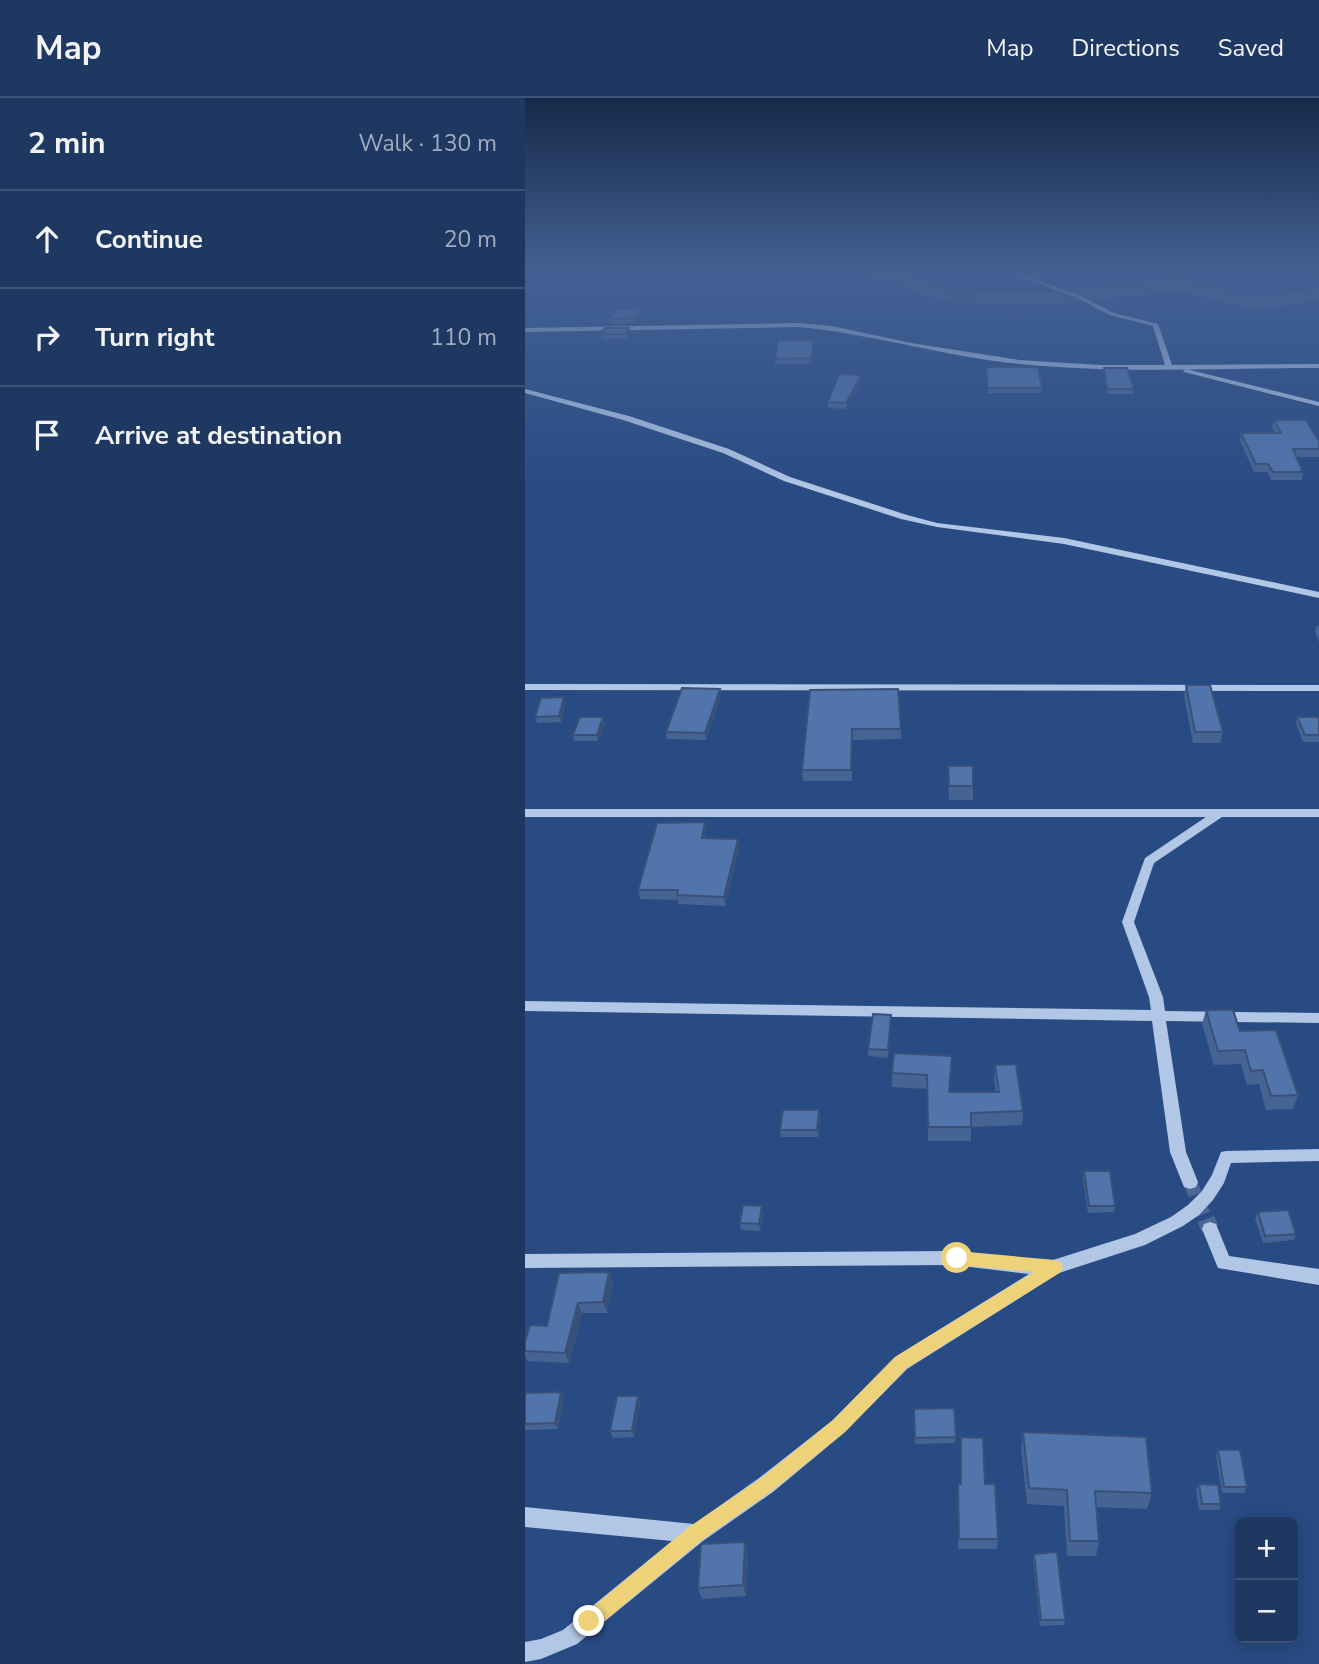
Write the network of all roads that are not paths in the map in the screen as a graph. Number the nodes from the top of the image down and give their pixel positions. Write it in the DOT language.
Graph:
graph roads {
  1 [pos="912,345"];
  2 [pos="1162,345"];
  3 [pos="1319,366"];
  4 [pos="1169,367"];
  5 [pos="525,391"];
  6 [pos="1319,404"];
  7 [pos="1319,596"];
  8 [pos="525,687"];
  9 [pos="1319,688"];
  10 [pos="1220,813"];
  11 [pos="1319,813"];
  12 [pos="528,815"];
  13 [pos="525,1006"];
  14 [pos="1159,1016"];
  15 [pos="1319,1018"];
  16 [pos="1319,1155"];
  17 [pos="1190,1182"];
  18 [pos="1210,1229"];
  19 [pos="525,1261"];
  20 [pos="1055,1267"];
  21 [pos="1319,1277"];
  22 [pos="525,1517"];
  23 [pos="696,1534"];
  24 [pos="525,1653"];
  1 -- 4 [label="street"];
  2 -- 4 [label="street"];
  3 -- 4 [label="street"];
  4 -- 6 [label="street"];
  5 -- 7 [label="street"];
  8 -- 9 [label="street"];
  10 -- 11 [label="street"];
  10 -- 12 [label="street"];
  10 -- 14 [label="street"];
  13 -- 14 [label="street"];
  14 -- 15 [label="street"];
  14 -- 17 [label="street"];
  16 -- 20 [label="street"];
  18 -- 21 [label="street"];
  19 -- 20 [label="street"];
  20 -- 23 [label="street"];
  22 -- 23 [label="street"];
  23 -- 24 [label="street"];
}
